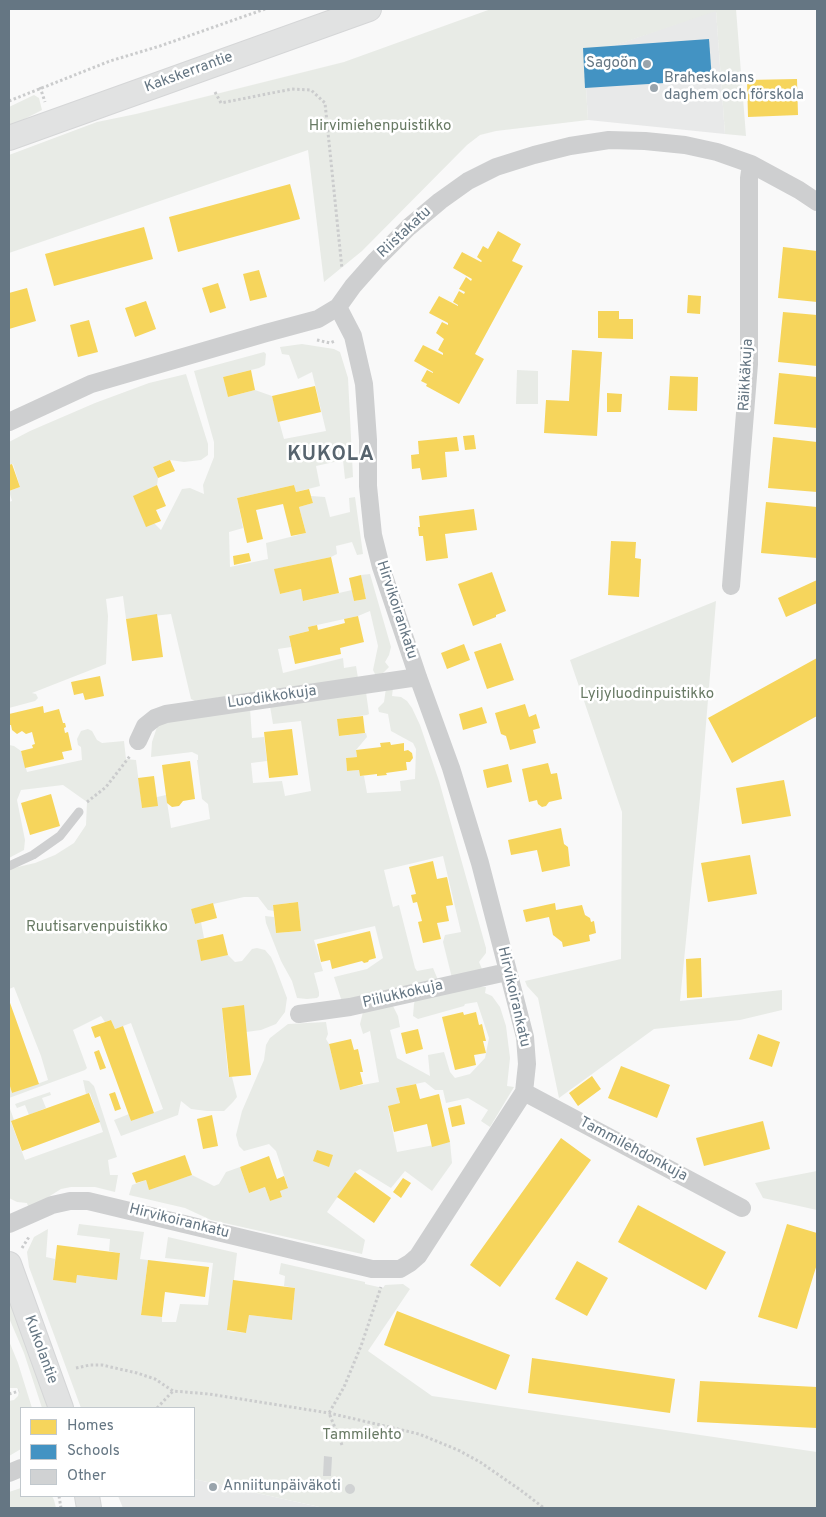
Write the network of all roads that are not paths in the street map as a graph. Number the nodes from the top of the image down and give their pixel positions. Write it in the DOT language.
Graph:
graph roads {
  1 [pos="369,9"];
  2 [pos="9,138"];
  3 [pos="751,164"];
  4 [pos="817,202"];
  5 [pos="338,307"];
  6 [pos="9,422"];
  7 [pos="732,586"];
  8 [pos="418,677"];
  9 [pos="138,741"];
  10 [pos="78,812"];
  11 [pos="9,866"];
  12 [pos="507,972"];
  13 [pos="299,1014"];
  14 [pos="524,1092"];
  15 [pos="742,1208"];
  16 [pos="9,1224"];
  17 [pos="15,1258"];
  18 [pos="60,1407"];
  1 -- 2 [label="main road, Kakskerrantie"];
  3 -- 4 [label="street, Riistakatu"];
  3 -- 5 [label="street, Riistakatu"];
  3 -- 7 [label="street, Räikkäkuja"];
  5 -- 6 [label="street, Riistakatu"];
  5 -- 8 [label="street, Hirvikoirankatu"];
  8 -- 9 [label="street, Luodikkokuja"];
  8 -- 12 [label="street, Hirvikoirankatu"];
  10 -- 11 [label="lane"];
  12 -- 13 [label="street, Piilukkokuja"];
  12 -- 14 [label="street, Hirvikoirankatu"];
  14 -- 15 [label="street, Tammilehdonkuja"];
  14 -- 16 [label="street, Hirvikoirankatu"];
  17 -- 18 [label="main road, Kukolantie"];
}
